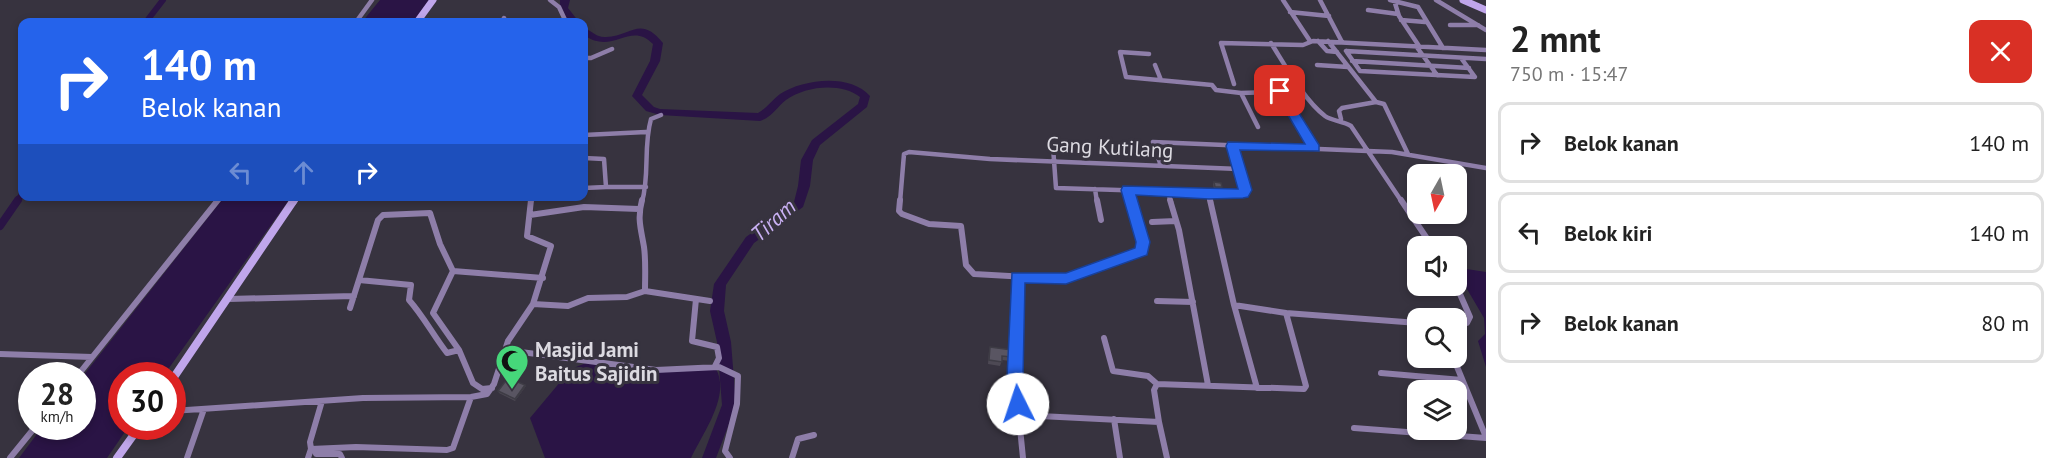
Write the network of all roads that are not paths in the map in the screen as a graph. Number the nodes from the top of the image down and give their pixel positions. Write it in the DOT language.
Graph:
graph roads {
  1 [pos="372,0"];
  2 [pos="433,0"];
  3 [pos="550,0"];
  4 [pos="1283,0"];
  5 [pos="1320,0"];
  6 [pos="1393,0"];
  7 [pos="1436,0"];
  8 [pos="1463,0"];
  9 [pos="1368,10"];
  10 [pos="1486,10"];
  11 [pos="1290,12"];
  12 [pos="1398,14"];
  13 [pos="1329,16"];
  14 [pos="359,18"];
  15 [pos="420,18"];
  16 [pos="564,18"];
  17 [pos="1401,20"];
  18 [pos="1425,22"];
  19 [pos="1450,25"];
  20 [pos="1479,25"];
  21 [pos="1486,30"];
  22 [pos="1310,41"];
  23 [pos="1318,41"];
  24 [pos="1328,41"];
  25 [pos="1342,42"];
  26 [pos="1271,43"];
  27 [pos="1418,46"];
  28 [pos="1443,48"];
  29 [pos="1453,48"];
  30 [pos="612,49"];
  31 [pos="1486,50"];
  32 [pos="1337,51"];
  33 [pos="1346,51"];
  34 [pos="1149,54"];
  35 [pos="1423,56"];
  36 [pos="588,58"];
  37 [pos="1460,58"];
  38 [pos="1486,59"];
  39 [pos="1352,61"];
  40 [pos="1155,65"];
  41 [pos="1317,65"];
  42 [pos="1430,65"];
  43 [pos="1348,67"];
  44 [pos="1468,68"];
  45 [pos="1437,75"];
  46 [pos="1161,80"];
  47 [pos="1234,84"];
  48 [pos="1280,91"];
  49 [pos="1303,91"];
  50 [pos="1241,93"];
  51 [pos="1376,102"];
  52 [pos="661,115"];
  53 [pos="1341,119"];
  54 [pos="1258,127"];
  55 [pos="646,132"];
  56 [pos="588,135"];
  57 [pos="1232,146"];
  58 [pos="1053,147"];
  59 [pos="1314,148"];
  60 [pos="1369,151"];
  61 [pos="1408,154"];
  62 [pos="588,158"];
  63 [pos="1054,161"];
  64 [pos="1161,166"];
  65 [pos="1486,168"];
  66 [pos="1239,169"];
  67 [pos="606,187"];
  68 [pos="646,187"];
  69 [pos="588,188"];
  70 [pos="1095,189"];
  71 [pos="1128,190"];
  72 [pos="1168,192"];
  73 [pos="1209,195"];
  74 [pos="217,201"];
  75 [pos="294,201"];
  76 [pos="531,201"];
  77 [pos="639,209"];
  78 [pos="530,215"];
  79 [pos="1101,220"];
  80 [pos="1176,221"];
  81 [pos="1152,222"];
  82 [pos="1425,236"];
  83 [pos="453,271"];
  84 [pos="543,278"];
  85 [pos="1017,278"];
  86 [pos="359,280"];
  87 [pos="645,291"];
  88 [pos="354,296"];
  89 [pos="229,299"];
  90 [pos="696,299"];
  91 [pos="710,301"];
  92 [pos="1157,301"];
  93 [pos="1193,302"];
  94 [pos="534,304"];
  95 [pos="1234,306"];
  96 [pos="350,308"];
  97 [pos="1286,313"];
  98 [pos="1407,322"];
  99 [pos="1104,338"];
  100 [pos="459,350"];
  101 [pos="506,350"];
  102 [pos="0,354"];
  103 [pos="92,357"];
  104 [pos="88,362"];
  105 [pos="185,362"];
  106 [pos="717,366"];
  107 [pos="1457,368"];
  108 [pos="1381,373"];
  109 [pos="1462,380"];
  110 [pos="1157,384"];
  111 [pos="1208,385"];
  112 [pos="492,388"];
  113 [pos="1257,388"];
  114 [pos="1467,392"];
  115 [pos="471,397"];
  116 [pos="322,401"];
  117 [pos="204,409"];
  118 [pos="186,410"];
  119 [pos="1020,415"];
  120 [pos="1114,419"];
  121 [pos="1158,422"];
  122 [pos="1354,428"];
  123 [pos="814,435"];
  124 [pos="1486,438"];
  125 [pos="25,440"];
  126 [pos="130,440"];
  127 [pos="313,449"];
  128 [pos="10,458"];
  129 [pos="117,458"];
  130 [pos="187,458"];
  131 [pos="308,458"];
  132 [pos="342,458"];
  133 [pos="730,458"];
  134 [pos="792,458"];
  135 [pos="1023,458"];
  136 [pos="1120,458"];
  137 [pos="1167,458"];
  1 -- 14 [label="street"];
  2 -- 15 [label="street"];
  3 -- 16 [label="street"];
  4 -- 11 [label="street"];
  5 -- 13 [label="street"];
  6 -- 12 [label="street"];
  6 -- 18 [label="street"];
  7 -- 20 [label="street"];
  8 -- 10 [label="street"];
  9 -- 12 [label="street"];
  11 -- 13 [label="street"];
  11 -- 22 [label="street"];
  12 -- 17 [label="street"];
  13 -- 25 [label="street"];
  17 -- 18 [label="street"];
  17 -- 27 [label="street"];
  18 -- 28 [label="street"];
  19 -- 20 [label="street"];
  20 -- 21 [label="street"];
  22 -- 23 [label="street"];
  22 -- 26 [label="street"];
  23 -- 24 [label="street"];
  23 -- 32 [label="street"];
  24 -- 25 [label="street"];
  24 -- 32 [label="street"];
  25 -- 27 [label="street"];
  25 -- 33 [label="street"];
  26 -- 47 [label="street"];
  26 -- 49 [label="street"];
  27 -- 28 [label="street"];
  27 -- 35 [label="street"];
  28 -- 29 [label="street"];
  29 -- 31 [label="street"];
  29 -- 37 [label="street"];
  30 -- 36 [label="street"];
  32 -- 43 [label="street"];
  33 -- 35 [label="street"];
  33 -- 39 [label="street"];
  34 -- 46 [label="street"];
  35 -- 37 [label="street"];
  35 -- 42 [label="street"];
  37 -- 38 [label="street"];
  37 -- 44 [label="street"];
  39 -- 42 [label="street"];
  39 -- 45 [label="street"];
  40 -- 46 [label="street"];
  41 -- 43 [label="street"];
  42 -- 44 [label="street"];
  42 -- 45 [label="street"];
  43 -- 51 [label="street"];
  44 -- 45 [label="street"];
  46 -- 50 [label="street"];
  48 -- 49 [label="street"];
  48 -- 50 [label="street"];
  48 -- 59 [label="street"];
  49 -- 53 [label="street"];
  50 -- 54 [label="street"];
  51 -- 53 [label="street"];
  51 -- 61 [label="street"];
  52 -- 55 [label="street"];
  53 -- 60 [label="street"];
  55 -- 56 [label="street"];
  55 -- 68 [label="street"];
  57 -- 59 [label="street"];
  57 -- 64 [label="street"];
  57 -- 66 [label="street"];
  58 -- 63 [label="street"];
  59 -- 60 [label="street"];
  60 -- 61 [label="street"];
  60 -- 82 [label="street"];
  61 -- 65 [label="street"];
  62 -- 67 [label="street"];
  63 -- 64 [label="street, Gang Kutilang"];
  63 -- 70 [label="street"];
  63 -- 85 [label="street, Gang Kutilang"];
  64 -- 66 [label="street, Gang Kutilang"];
  66 -- 73 [label="street"];
  67 -- 68 [label="street"];
  67 -- 69 [label="street"];
  68 -- 77 [label="street"];
  70 -- 71 [label="street"];
  70 -- 79 [label="street"];
  71 -- 72 [label="street"];
  71 -- 85 [label="street"];
  72 -- 73 [label="street"];
  72 -- 80 [label="street"];
  73 -- 95 [label="street"];
  74 -- 103 [label="street"];
  75 -- 89 [label="street"];
  76 -- 78 [label="street"];
  77 -- 78 [label="street"];
  77 -- 87 [label="street"];
  78 -- 84 [label="street"];
  80 -- 81 [label="street"];
  80 -- 93 [label="street"];
  83 -- 84 [label="street"];
  83 -- 86 [label="street"];
  83 -- 100 [label="street"];
  84 -- 94 [label="street"];
  85 -- 119 [label="street"];
  86 -- 88 [label="street"];
  86 -- 100 [label="street"];
  87 -- 90 [label="street"];
  87 -- 94 [label="street"];
  88 -- 89 [label="street"];
  88 -- 96 [label="street"];
  89 -- 105 [label="street"];
  90 -- 91 [label="street"];
  90 -- 106 [label="street"];
  92 -- 93 [label="street"];
  93 -- 111 [label="street"];
  94 -- 101 [label="street"];
  95 -- 97 [label="street"];
  95 -- 113 [label="street"];
  97 -- 98 [label="street"];
  97 -- 113 [label="street"];
  99 -- 110 [label="street"];
  100 -- 112 [label="street"];
  101 -- 106 [label="street"];
  101 -- 112 [label="street"];
  102 -- 103 [label="street"];
  103 -- 104 [label="street"];
  106 -- 133 [label="street"];
  107 -- 109 [label="street"];
  108 -- 109 [label="street"];
  110 -- 111 [label="street"];
  110 -- 121 [label="street"];
  111 -- 113 [label="street"];
  112 -- 115 [label="street"];
  114 -- 124 [label="street"];
  115 -- 116 [label="street"];
  115 -- 127 [label="street"];
  116 -- 117 [label="street"];
  116 -- 127 [label="street"];
  117 -- 118 [label="street"];
  117 -- 130 [label="street"];
  119 -- 120 [label="street"];
  119 -- 135 [label="street"];
  120 -- 121 [label="street"];
  120 -- 136 [label="street"];
  121 -- 137 [label="street"];
  122 -- 124 [label="street"];
  123 -- 134 [label="street"];
  125 -- 128 [label="street"];
  126 -- 129 [label="street"];
  127 -- 131 [label="street"];
  127 -- 132 [label="street"];
}
